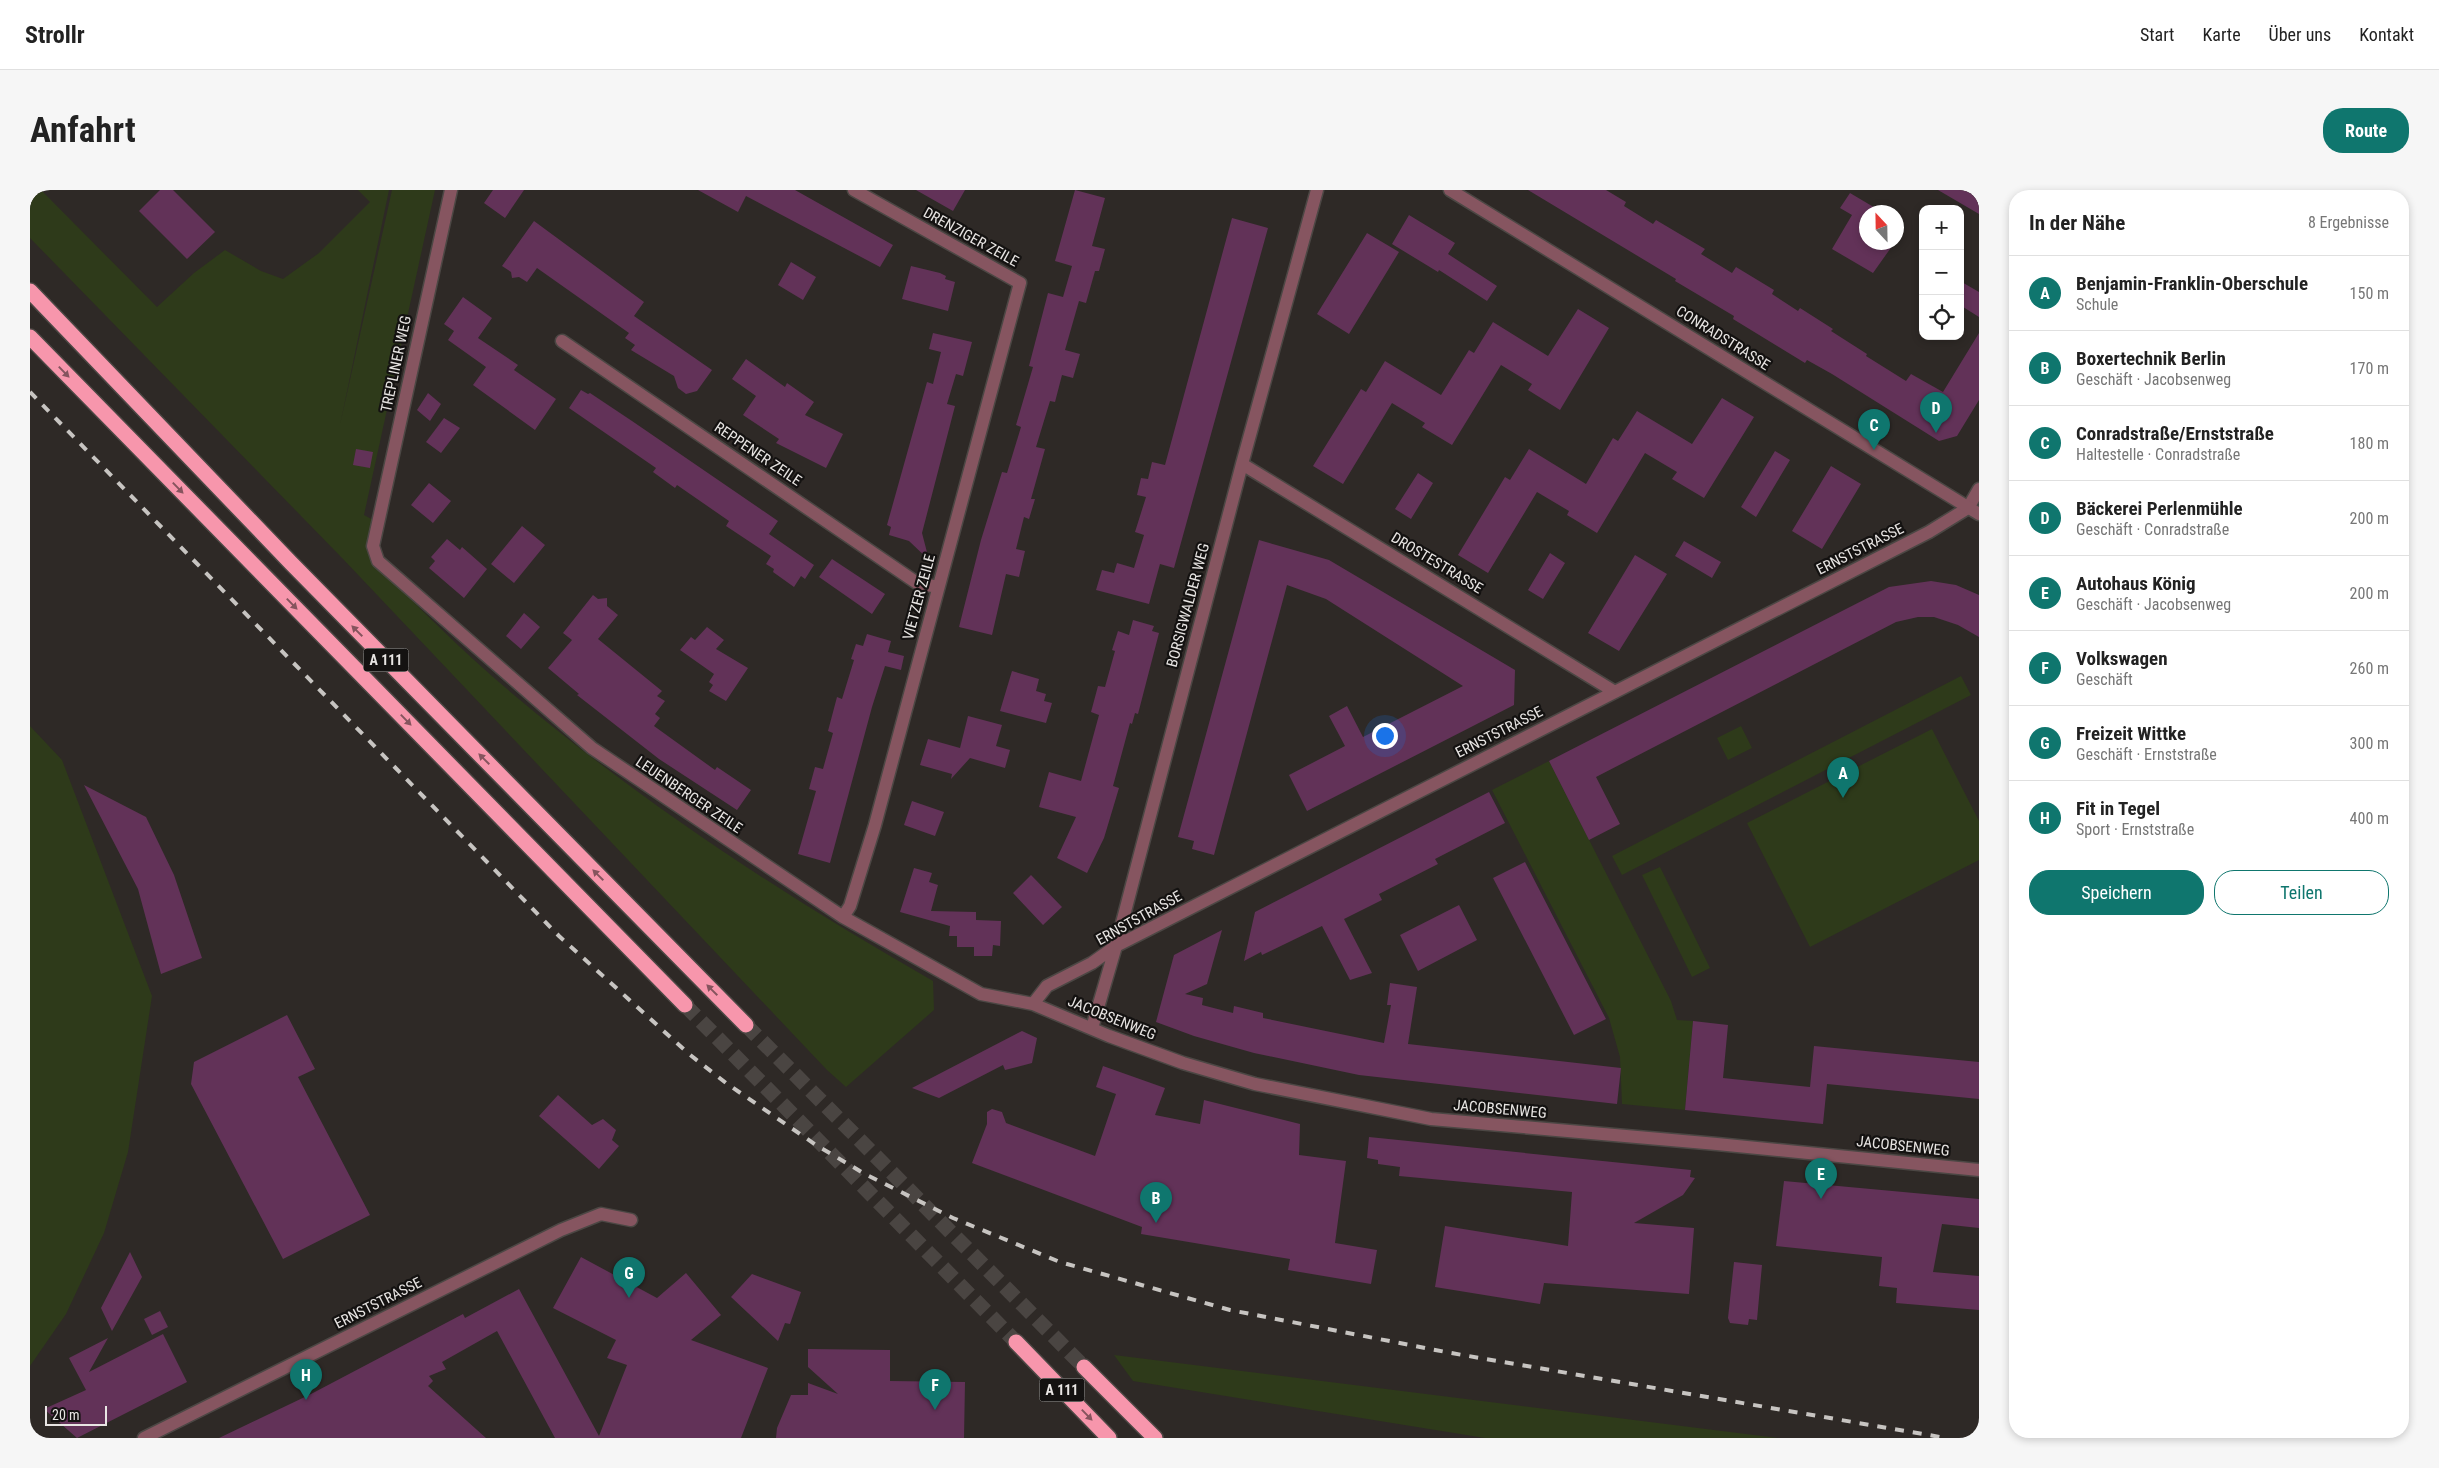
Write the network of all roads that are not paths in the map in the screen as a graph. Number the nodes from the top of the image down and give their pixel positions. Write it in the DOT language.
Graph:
graph roads {
  1 [pos="452,190"];
  2 [pos="854,190"];
  3 [pos="1316,190"];
  4 [pos="1450,190"];
  5 [pos="1020,283"];
  6 [pos="30,291"];
  7 [pos="30,338"];
  8 [pos="562,341"];
  9 [pos="1242,464"];
  10 [pos="1979,489"];
  11 [pos="1974,511"];
  12 [pos="372,546"];
  13 [pos="938,587"];
  14 [pos="1615,692"];
  15 [pos="843,917"];
  16 [pos="1116,946"];
  17 [pos="1033,1004"];
  18 [pos="685,1005"];
  19 [pos="746,1025"];
  20 [pos="1092,1028"];
  21 [pos="1979,1170"];
  22 [pos="632,1220"];
  23 [pos="1016,1342"];
  24 [pos="1084,1367"];
  25 [pos="144,1438"];
  26 [pos="1109,1438"];
  27 [pos="1155,1438"];
  1 -- 12 [label="street, TREPLINER WEG"];
  2 -- 5 [label="street, DRENZIGER ZEILE"];
  3 -- 9 [label="street, BORSIGWALDER WEG"];
  4 -- 11 [label="street, CONRADSTRASSE"];
  5 -- 13 [label="street, VIETZER ZEILE"];
  19 -- 6 [label="highway, A 111, one-way"];
  7 -- 18 [label="highway, A 111, one-way"];
  8 -- 13 [label="street, REPPENER ZEILE"];
  9 -- 14 [label="street, DROSTESTRASSE"];
  9 -- 16 [label="street, BORSIGWALDER WEG"];
  10 -- 11 [label="street, ERNSTSTRASSE"];
  11 -- 14 [label="street, ERNSTSTRASSE"];
  12 -- 15 [label="street, LEUENBERGER ZEILE"];
  13 -- 15 [label="street, VIETZER ZEILE"];
  14 -- 16 [label="street, ERNSTSTRASSE"];
  15 -- 17 [label="street, LEUENBERGER ZEILE"];
  16 -- 17 [label="street, ERNSTSTRASSE"];
  16 -- 20 [label="street, BORSIGWALDER WEG"];
  17 -- 20 [label="street, JACOBSENWEG"];
  20 -- 21 [label="street, JACOBSENWEG"];
  22 -- 25 [label="street, ERNSTSTRASSE"];
  23 -- 26 [label="highway, A 111, one-way"];
  24 -- 27 [label="highway, A 111"];
}
